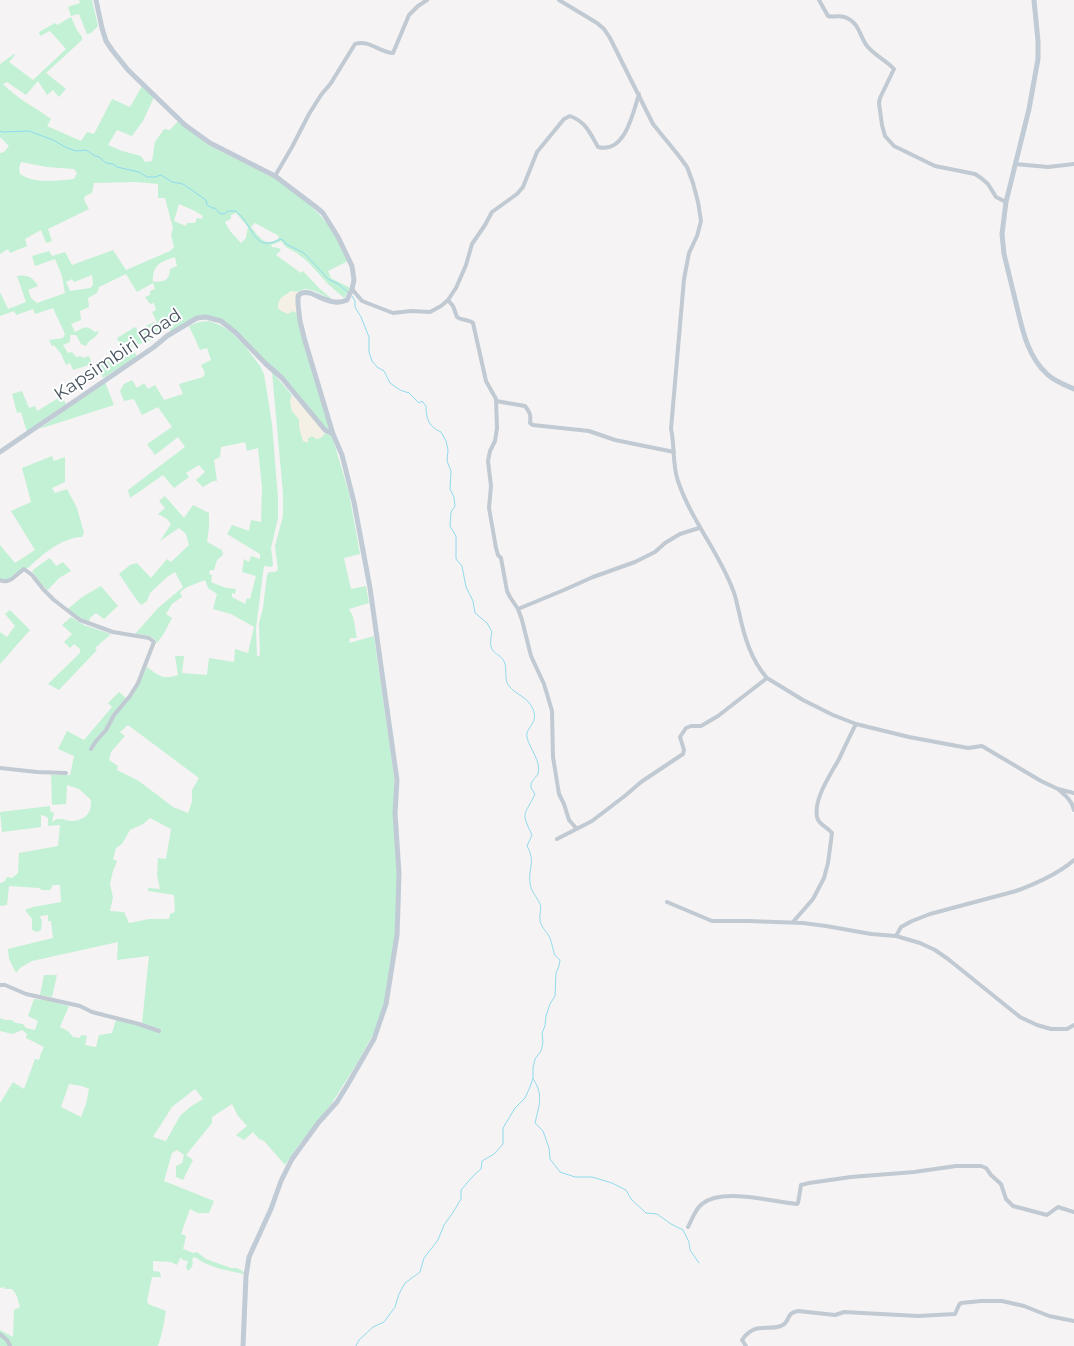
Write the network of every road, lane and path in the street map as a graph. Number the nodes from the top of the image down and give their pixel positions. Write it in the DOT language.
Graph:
graph roads {
  1 [pos="96,0"];
  2 [pos="427,0"];
  3 [pos="559,0"];
  4 [pos="819,0"];
  5 [pos="1034,0"];
  6 [pos="639,94"];
  7 [pos="1016,164"];
  8 [pos="1074,164"];
  9 [pos="275,176"];
  10 [pos="1006,202"];
  11 [pos="351,292"];
  12 [pos="448,300"];
  13 [pos="1074,389"];
  14 [pos="496,401"];
  15 [pos="333,434"];
  16 [pos="0,452"];
  17 [pos="674,452"];
  18 [pos="699,528"];
  19 [pos="0,580"];
  20 [pos="518,609"];
  21 [pos="767,678"];
  22 [pos="856,724"];
  23 [pos="91,749"];
  24 [pos="0,768"];
  25 [pos="66,774"];
  26 [pos="1058,789"];
  27 [pos="1074,793"];
  28 [pos="1074,810"];
  29 [pos="578,829"];
  30 [pos="557,839"];
  31 [pos="1074,860"];
  32 [pos="666,902"];
  33 [pos="792,922"];
  34 [pos="896,936"];
  35 [pos="0,985"];
  36 [pos="1074,1025"];
  37 [pos="160,1031"];
  38 [pos="1074,1212"];
  39 [pos="688,1227"];
  40 [pos="1074,1320"];
  41 [pos="0,1334"];
  42 [pos="10,1346"];
  43 [pos="243,1346"];
  44 [pos="746,1346"];
  1 -- 9 [label="street"];
  2 -- 9 [label="street"];
  3 -- 6 [label="street"];
  4 -- 10 [label="street"];
  5 -- 7 [label="street"];
  6 -- 12 [label="street"];
  6 -- 17 [label="street"];
  7 -- 8 [label="street"];
  7 -- 10 [label="street"];
  9 -- 11 [label="street"];
  10 -- 13 [label="street"];
  11 -- 12 [label="street"];
  11 -- 15 [label="street"];
  12 -- 14 [label="street"];
  14 -- 17 [label="street"];
  14 -- 20 [label="street"];
  15 -- 16 [label="street, Kapsimbiri Road"];
  15 -- 43 [label="street"];
  17 -- 18 [label="street"];
  18 -- 20 [label="street"];
  18 -- 21 [label="street"];
  19 -- 23 [label="street"];
  20 -- 29 [label="street"];
  21 -- 22 [label="street"];
  21 -- 29 [label="street"];
  22 -- 26 [label="street"];
  22 -- 33 [label="street"];
  24 -- 25 [label="street"];
  26 -- 27 [label="street"];
  26 -- 28 [label="street"];
  29 -- 30 [label="street"];
  31 -- 34 [label="street"];
  32 -- 33 [label="street"];
  33 -- 34 [label="street"];
  34 -- 36 [label="street"];
  35 -- 37 [label="street"];
  38 -- 39 [label="street"];
  40 -- 44 [label="street"];
  41 -- 42 [label="street"];
}
